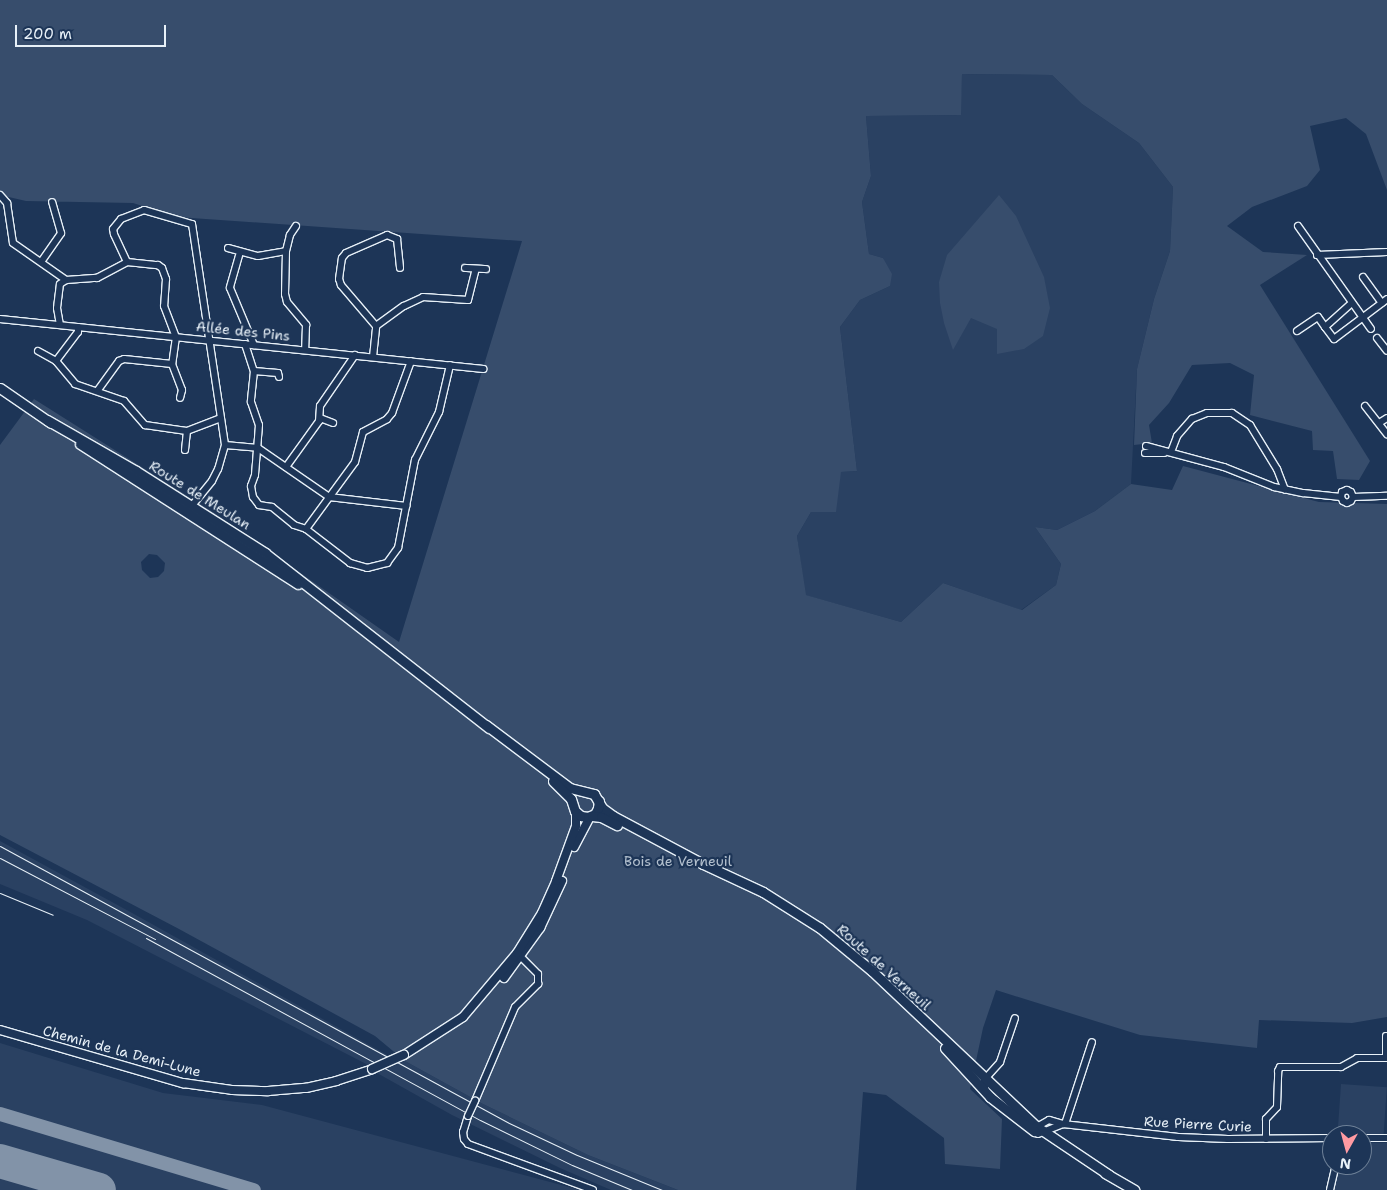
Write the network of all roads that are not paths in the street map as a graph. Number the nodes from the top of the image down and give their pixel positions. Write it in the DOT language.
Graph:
graph roads {
  1 [pos="0,195"];
  2 [pos="52,202"];
  3 [pos="296,226"];
  4 [pos="1298,226"];
  5 [pos="228,248"];
  6 [pos="286,251"];
  7 [pos="240,252"];
  8 [pos="1387,252"];
  9 [pos="1317,255"];
  10 [pos="41,262"];
  11 [pos="126,262"];
  12 [pos="400,268"];
  13 [pos="465,268"];
  14 [pos="476,269"];
  15 [pos="486,269"];
  16 [pos="1363,277"];
  17 [pos="66,280"];
  18 [pos="1385,301"];
  19 [pos="1352,304"];
  20 [pos="1362,318"];
  21 [pos="0,319"];
  22 [pos="60,325"];
  23 [pos="376,326"];
  24 [pos="78,327"];
  25 [pos="1325,327"];
  26 [pos="1371,329"];
  27 [pos="1297,331"];
  28 [pos="176,337"];
  29 [pos="1377,338"];
  30 [pos="210,340"];
  31 [pos="245,344"];
  32 [pos="254,345"];
  33 [pos="305,350"];
  34 [pos="38,351"];
  35 [pos="1387,351"];
  36 [pos="355,355"];
  37 [pos="373,357"];
  38 [pos="410,361"];
  39 [pos="56,362"];
  40 [pos="172,364"];
  41 [pos="450,365"];
  42 [pos="484,369"];
  43 [pos="254,371"];
  44 [pos="279,377"];
  45 [pos="0,388"];
  46 [pos="97,391"];
  47 [pos="180,398"];
  48 [pos="1365,406"];
  49 [pos="221,418"];
  50 [pos="320,418"];
  51 [pos="1387,418"];
  52 [pos="333,423"];
  53 [pos="1379,424"];
  54 [pos="188,431"];
  55 [pos="1387,434"];
  56 [pos="225,445"];
  57 [pos="258,448"];
  58 [pos="1145,449"];
  59 [pos="185,450"];
  60 [pos="1171,452"];
  61 [pos="286,467"];
  62 [pos="1286,490"];
  63 [pos="1387,496"];
  64 [pos="329,497"];
  65 [pos="406,506"];
  66 [pos="192,511"];
  67 [pos="306,529"];
  68 [pos="486,725"];
  69 [pos="584,792"];
  70 [pos="599,801"];
  71 [pos="575,809"];
  72 [pos="591,816"];
  73 [pos="703,864"];
  74 [pos="519,956"];
  75 [pos="1015,1018"];
  76 [pos="0,1030"];
  77 [pos="939,1036"];
  78 [pos="1386,1036"];
  79 [pos="1092,1042"];
  80 [pos="1386,1058"];
  81 [pos="985,1080"];
  82 [pos="986,1093"];
  83 [pos="1064,1124"];
  84 [pos="1038,1131"];
  85 [pos="1322,1138"];
  86 [pos="1372,1138"];
  87 [pos="1387,1138"];
  88 [pos="1266,1139"];
  89 [pos="1058,1142"];
  90 [pos="1109,1175"];
  91 [pos="1334,1175"];
  92 [pos="593,1190"];
  93 [pos="1135,1190"];
  94 [pos="1330,1190"];
  1 -- 10 [label="street"];
  2 -- 10 [label="street"];
  3 -- 6 [label="street"];
  4 -- 9 [label="street"];
  5 -- 7 [label="street"];
  6 -- 7 [label="street"];
  6 -- 33 [label="street"];
  7 -- 32 [label="street"];
  8 -- 9 [label="street"];
  9 -- 19 [label="street"];
  10 -- 17 [label="street"];
  11 -- 17 [label="street"];
  11 -- 28 [label="street"];
  11 -- 30 [label="street"];
  12 -- 23 [label="street"];
  13 -- 14 [label="street"];
  14 -- 15 [label="street"];
  14 -- 23 [label="street"];
  16 -- 18 [label="street"];
  17 -- 22 [label="street"];
  18 -- 20 [label="street"];
  19 -- 20 [label="street"];
  19 -- 25 [label="street"];
  20 -- 25 [label="street"];
  20 -- 26 [label="street"];
  21 -- 22 [label="street, Allée des Pins"];
  22 -- 24 [label="street, Allée des Pins"];
  23 -- 37 [label="street"];
  24 -- 28 [label="street, Allée des Pins"];
  24 -- 39 [label="street"];
  25 -- 27 [label="street"];
  28 -- 30 [label="street, Allée des Pins"];
  28 -- 40 [label="street"];
  29 -- 35 [label="street"];
  30 -- 31 [label="street, Allée des Pins"];
  30 -- 49 [label="street"];
  31 -- 32 [label="street, Allée des Pins"];
  31 -- 43 [label="street"];
  32 -- 33 [label="street, Allée des Pins"];
  33 -- 36 [label="street, Allée des Pins"];
  34 -- 39 [label="street"];
  36 -- 37 [label="street, Allée des Pins"];
  36 -- 50 [label="street"];
  37 -- 38 [label="street, Allée des Pins"];
  38 -- 41 [label="street, Allée des Pins"];
  38 -- 64 [label="street"];
  39 -- 46 [label="street"];
  40 -- 46 [label="street"];
  40 -- 47 [label="street"];
  41 -- 42 [label="street, Allée des Pins"];
  41 -- 65 [label="street"];
  43 -- 44 [label="street"];
  43 -- 57 [label="street"];
  45 -- 66 [label="main road, Route de Meulan"];
  46 -- 54 [label="street"];
  48 -- 53 [label="street"];
  49 -- 54 [label="street"];
  49 -- 56 [label="street"];
  50 -- 52 [label="street"];
  50 -- 61 [label="street"];
  51 -- 53 [label="street"];
  53 -- 55 [label="street"];
  54 -- 59 [label="street"];
  56 -- 57 [label="street"];
  56 -- 66 [label="street"];
  57 -- 61 [label="street"];
  57 -- 67 [label="street"];
  58 -- 60 [label="street"];
  60 -- 62 [label="street"];
  60 -- 62 [label="street"];
  61 -- 64 [label="street"];
  62 -- 63 [label="street"];
  64 -- 65 [label="street"];
  64 -- 67 [label="street"];
  65 -- 67 [label="street"];
  66 -- 68 [label="main road, Route de Meulan"];
  68 -- 69 [label="main road, Route de Meulan"];
  68 -- 71 [label="main road, Route de Meulan"];
  69 -- 70 [label="main road"];
  69 -- 71 [label="main road"];
  70 -- 72 [label="main road"];
  70 -- 73 [label="main road, Route de Verneuil"];
  71 -- 72 [label="main road"];
  71 -- 74 [label="street"];
  72 -- 73 [label="main road, Route de Verneuil"];
  72 -- 74 [label="street"];
  73 -- 77 [label="main road, Route de Verneuil"];
  74 -- 76 [label="street, Chemin de la Demi-Lune, bridge"];
  74 -- 92 [label="street, bridge"];
  75 -- 81 [label="street"];
  77 -- 81 [label="main road, Route de Verneuil"];
  77 -- 82 [label="main road, Route de Verneuil"];
  78 -- 80 [label="street"];
  79 -- 83 [label="street"];
  80 -- 88 [label="street"];
  81 -- 82 [label="street"];
  81 -- 84 [label="main road, Route de Verneuil"];
  82 -- 84 [label="main road, Route de Verneuil"];
  83 -- 84 [label="street, Rue Pierre Curie"];
  83 -- 88 [label="street, Rue Pierre Curie"];
  83 -- 89 [label="street"];
  84 -- 89 [label="main road, Route de Verneuil"];
  84 -- 90 [label="main road, Route de Verneuil"];
  85 -- 88 [label="street, Rue Pierre Curie"];
  86 -- 87 [label="street"];
  89 -- 90 [label="main road, Route de Verneuil"];
  90 -- 93 [label="main road, Route de Verneuil"];
  91 -- 94 [label="street"];
}
